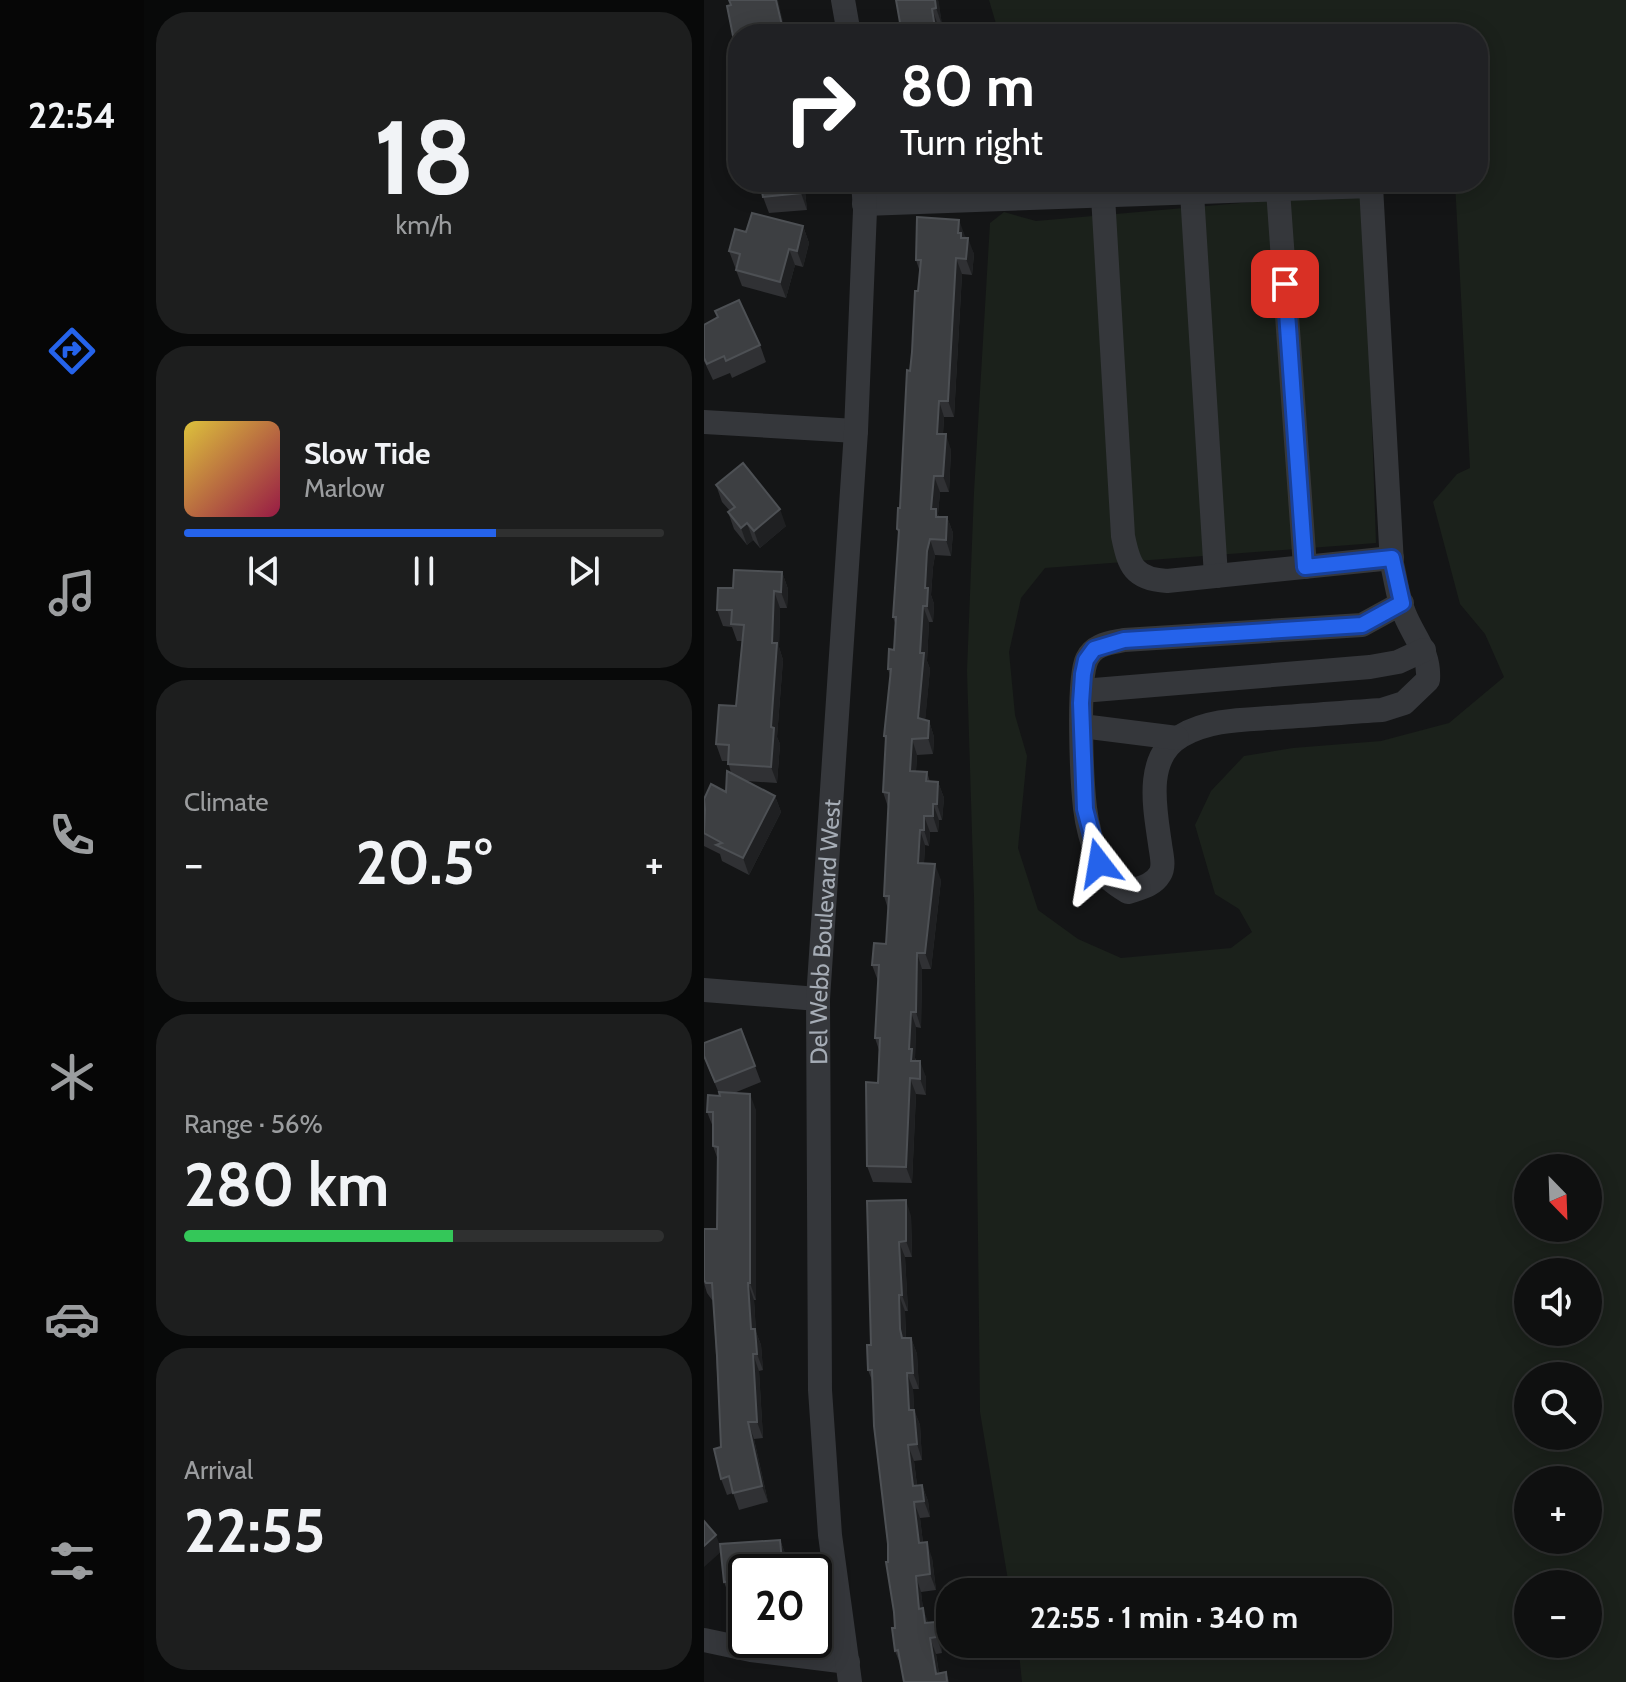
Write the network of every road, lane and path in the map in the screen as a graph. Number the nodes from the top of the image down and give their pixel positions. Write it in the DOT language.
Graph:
graph roads {
  1 [pos="843,0"];
  2 [pos="847,24"];
  3 [pos="1221,192"];
  4 [pos="1278,192"];
  5 [pos="1371,192"];
  6 [pos="864,193"];
  7 [pos="1192,193"];
  8 [pos="1103,196"];
  9 [pos="704,422"];
  10 [pos="856,431"];
  11 [pos="1392,558"];
  12 [pos="1305,567"];
  13 [pos="1216,576"];
  14 [pos="1402,603"];
  15 [pos="1424,650"];
  16 [pos="1082,691"];
  17 [pos="1082,726"];
  18 [pos="1177,738"];
  19 [pos="704,990"];
  20 [pos="818,999"];
  21 [pos="704,1640"];
  22 [pos="849,1672"];
  1 -- 2 [label="street"];
  3 -- 7 [label="street"];
  4 -- 12 [label="street"];
  5 -- 11 [label="street"];
  6 -- 8 [label="street"];
  6 -- 10 [label="street, Del Webb Boulevard West"];
  7 -- 8 [label="street"];
  7 -- 13 [label="street"];
  8 -- 13 [label="street"];
  9 -- 10 [label="street"];
  10 -- 20 [label="street, Del Webb Boulevard West"];
  11 -- 12 [label="street"];
  11 -- 14 [label="street"];
  12 -- 13 [label="street"];
  14 -- 15 [label="street"];
  14 -- 16 [label="street"];
  15 -- 16 [label="street"];
  15 -- 18 [label="street"];
  16 -- 17 [label="street"];
  17 -- 18 [label="street"];
  17 -- 18 [label="street"];
  19 -- 20 [label="street"];
  20 -- 22 [label="street, Del Webb Boulevard West"];
  21 -- 22 [label="street"];
}
